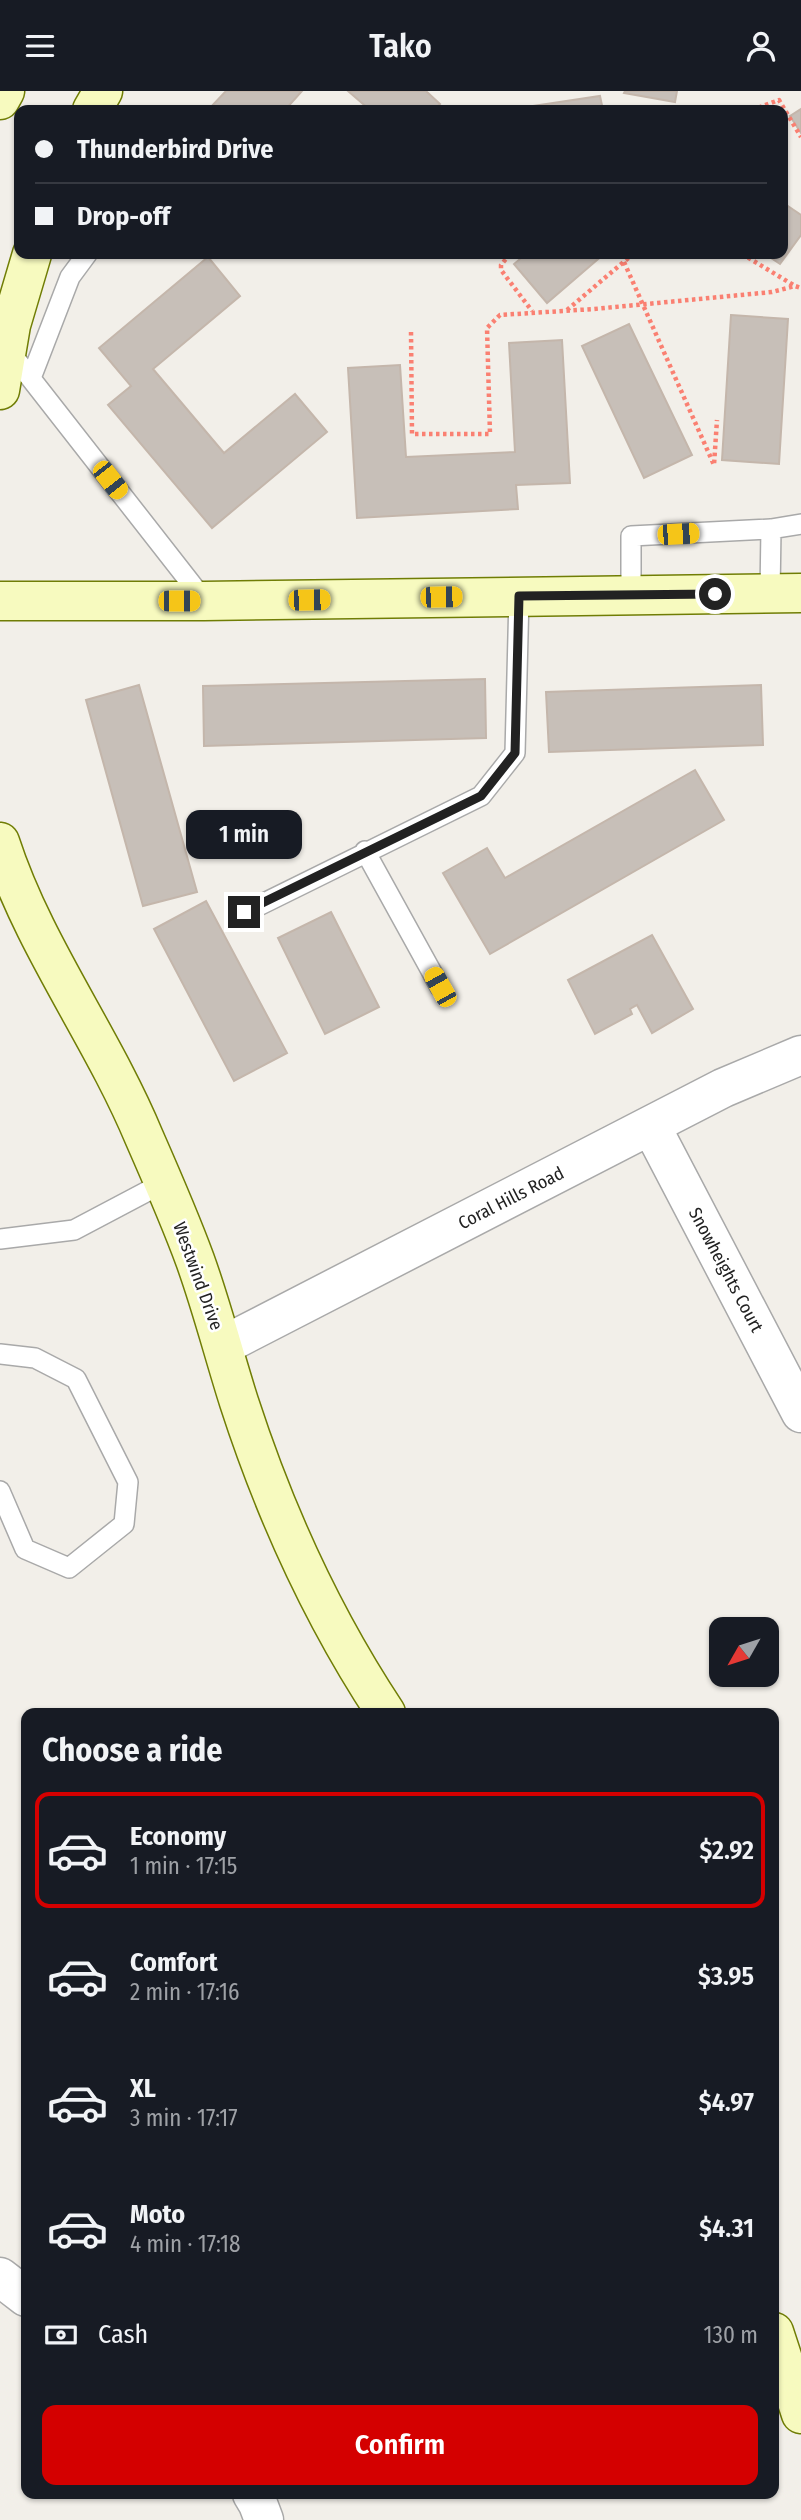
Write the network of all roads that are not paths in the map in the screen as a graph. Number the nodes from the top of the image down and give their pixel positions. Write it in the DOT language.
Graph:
graph roads {
  1 [pos="5,91"];
  2 [pos="0,100"];
  3 [pos="31,259"];
  4 [pos="83,259"];
  5 [pos="15,384"];
  6 [pos="801,524"];
  7 [pos="771,529"];
  8 [pos="786,593"];
  9 [pos="631,594"];
  10 [pos="519,596"];
  11 [pos="0,601"];
  12 [pos="204,601"];
  13 [pos="0,842"];
  14 [pos="365,851"];
  15 [pos="244,912"];
  16 [pos="440,987"];
  17 [pos="801,1055"];
  18 [pos="651,1126"];
  19 [pos="163,1184"];
  20 [pos="0,1239"];
  21 [pos="224,1345"];
  22 [pos="0,1354"];
  23 [pos="801,1413"];
  24 [pos="0,1491"];
  25 [pos="382,1708"];
  26 [pos="0,2277"];
  27 [pos="21,2293"];
  28 [pos="779,2347"];
  29 [pos="801,2414"];
  30 [pos="254,2499"];
  31 [pos="264,2520"];
  1 -- 2 [label="main road"];
  3 -- 5 [label="main road"];
  4 -- 5 [label="lane"];
  5 -- 12 [label="lane"];
  6 -- 7 [label="lane"];
  7 -- 8 [label="lane"];
  7 -- 9 [label="lane"];
  8 -- 9 [label="main road"];
  9 -- 10 [label="main road"];
  10 -- 12 [label="main road"];
  10 -- 14 [label="lane"];
  11 -- 12 [label="main road"];
  13 -- 19 [label="main road, Westwind Drive"];
  14 -- 15 [label="lane"];
  14 -- 16 [label="lane"];
  17 -- 18 [label="street, Coral Hills Road"];
  18 -- 21 [label="street, Coral Hills Road"];
  18 -- 23 [label="street, Snowheights Court"];
  19 -- 20 [label="lane"];
  19 -- 21 [label="main road, Westwind Drive"];
  21 -- 25 [label="main road, Westwind Drive"];
  22 -- 24 [label="lane"];
  26 -- 27 [label="street"];
  28 -- 29 [label="main road"];
  30 -- 31 [label="street"];
}
